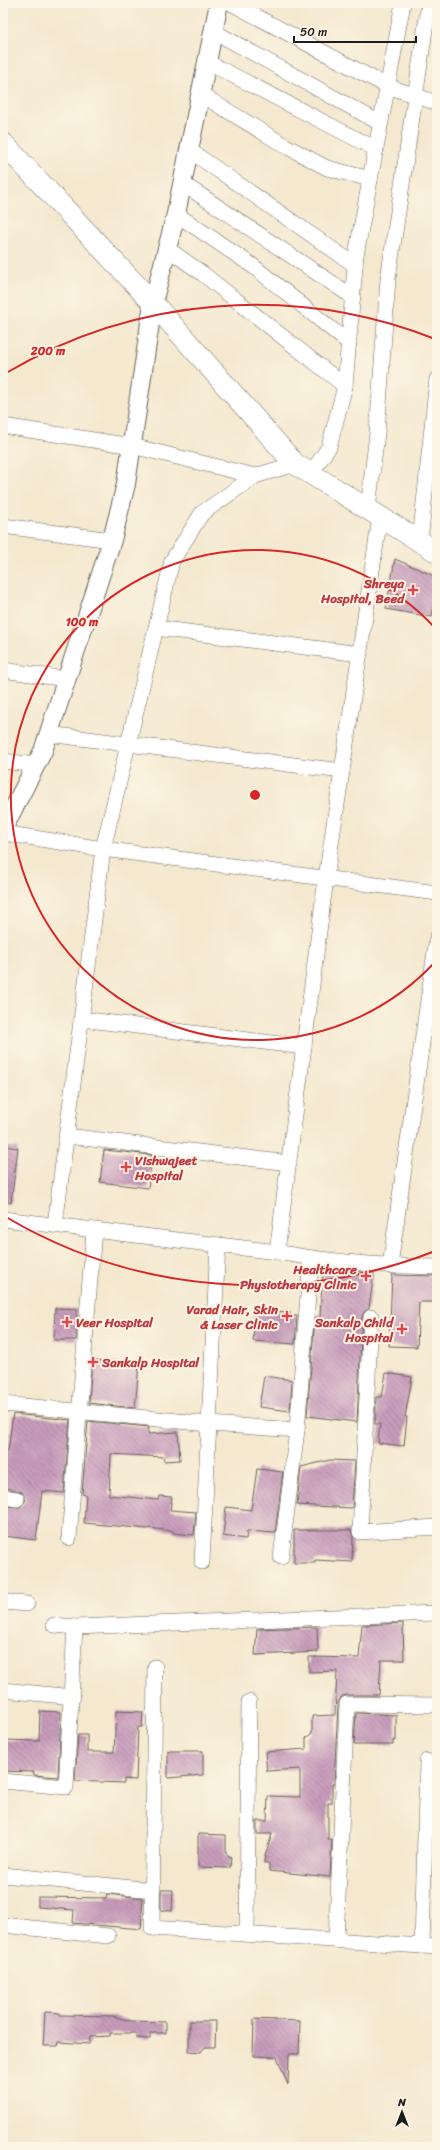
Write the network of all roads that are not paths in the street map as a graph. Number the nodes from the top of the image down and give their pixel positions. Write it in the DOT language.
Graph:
graph roads {
  1 [pos="219,3"];
  2 [pos="231,3"];
  3 [pos="403,3"];
  4 [pos="429,3"];
  5 [pos="213,31"];
  6 [pos="207,62"];
  7 [pos="387,86"];
  8 [pos="200,94"];
  9 [pos="415,97"];
  10 [pos="437,103"];
  11 [pos="380,123"];
  12 [pos="3,143"];
  13 [pos="376,149"];
  14 [pos="189,150"];
  15 [pos="370,179"];
  16 [pos="182,183"];
  17 [pos="176,214"];
  18 [pos="168,249"];
  19 [pos="355,265"];
  20 [pos="353,297"];
  21 [pos="153,303"];
  22 [pos="349,343"];
  23 [pos="437,379"];
  24 [pos="345,386"];
  25 [pos="3,426"];
  26 [pos="132,446"];
  27 [pos="303,469"];
  28 [pos="255,476"];
  29 [pos="374,513"];
  30 [pos="3,526"];
  31 [pos="112,540"];
  32 [pos="420,541"];
  33 [pos="437,552"];
  34 [pos="156,628"];
  35 [pos="360,654"];
  36 [pos="3,670"];
  37 [pos="66,679"];
  38 [pos="48,734"];
  39 [pos="128,744"];
  40 [pos="3,761"];
  41 [pos="36,765"];
  42 [pos="342,771"];
  43 [pos="3,829"];
  44 [pos="3,833"];
  45 [pos="103,849"];
  46 [pos="326,878"];
  47 [pos="437,893"];
  48 [pos="437,938"];
  49 [pos="81,1019"];
  50 [pos="304,1047"];
  51 [pos="67,1136"];
  52 [pos="289,1163"];
  53 [pos="3,1219"];
  54 [pos="55,1225"];
  55 [pos="94,1230"];
  56 [pos="218,1245"];
  57 [pos="277,1252"];
  58 [pos="311,1259"];
  59 [pos="390,1266"];
  60 [pos="437,1267"];
  61 [pos="371,1317"];
  62 [pos="3,1404"];
  63 [pos="80,1412"];
  64 [pos="209,1424"];
  65 [pos="297,1430"];
  66 [pos="437,1527"];
  67 [pos="70,1538"];
  68 [pos="281,1557"];
  69 [pos="202,1562"];
  70 [pos="3,1602"];
  71 [pos="27,1604"];
  72 [pos="437,1613"];
  73 [pos="54,1625"];
  74 [pos="75,1627"];
  75 [pos="155,1667"];
  76 [pos="3,1690"];
  77 [pos="73,1697"];
  78 [pos="249,1702"];
  79 [pos="437,1705"];
  80 [pos="427,1761"];
  81 [pos="3,1781"];
  82 [pos="3,1875"];
  83 [pos="152,1890"];
  84 [pos="3,1925"];
  85 [pos="247,1934"];
  86 [pos="108,1936"];
  87 [pos="336,1940"];
  88 [pos="430,1947"];
  1 -- 5 [label="street"];
  2 -- 7 [label="street"];
  3 -- 7 [label="street"];
  4 -- 9 [label="street"];
  5 -- 6 [label="street"];
  5 -- 11 [label="street"];
  6 -- 8 [label="street"];
  6 -- 13 [label="street"];
  7 -- 9 [label="street"];
  7 -- 11 [label="street"];
  8 -- 14 [label="street"];
  8 -- 15 [label="street"];
  9 -- 10 [label="street"];
  9 -- 29 [label="street"];
  11 -- 13 [label="street"];
  12 -- 21 [label="main road"];
  13 -- 15 [label="street"];
  14 -- 16 [label="street"];
  14 -- 19 [label="street"];
  15 -- 19 [label="street"];
  16 -- 17 [label="street"];
  16 -- 20 [label="street"];
  17 -- 18 [label="street"];
  17 -- 22 [label="street"];
  18 -- 21 [label="street"];
  18 -- 24 [label="street"];
  19 -- 20 [label="street"];
  20 -- 22 [label="street"];
  21 -- 26 [label="street"];
  21 -- 27 [label="main road"];
  22 -- 24 [label="street"];
  23 -- 32 [label="street"];
  24 -- 27 [label="street"];
  25 -- 26 [label="street"];
  26 -- 28 [label="street"];
  26 -- 31 [label="street"];
  27 -- 28 [label="street"];
  27 -- 29 [label="main road"];
  28 -- 34 [label="street"];
  29 -- 32 [label="main road"];
  29 -- 35 [label="street"];
  30 -- 31 [label="street"];
  31 -- 37 [label="street"];
  32 -- 33 [label="main road"];
  34 -- 35 [label="street"];
  34 -- 39 [label="street"];
  35 -- 42 [label="street"];
  36 -- 37 [label="street"];
  37 -- 38 [label="street"];
  38 -- 39 [label="street"];
  38 -- 41 [label="street"];
  39 -- 42 [label="street"];
  39 -- 45 [label="street"];
  40 -- 41 [label="street"];
  41 -- 43 [label="street"];
  42 -- 46 [label="street"];
  44 -- 45 [label="street"];
  45 -- 46 [label="street"];
  45 -- 49 [label="street"];
  46 -- 47 [label="street"];
  46 -- 50 [label="street"];
  48 -- 59 [label="street"];
  49 -- 50 [label="street"];
  49 -- 51 [label="street"];
  50 -- 52 [label="street"];
  51 -- 52 [label="street"];
  51 -- 54 [label="street"];
  52 -- 57 [label="street"];
  53 -- 54 [label="street"];
  54 -- 55 [label="street"];
  55 -- 56 [label="street"];
  55 -- 63 [label="street"];
  56 -- 57 [label="street"];
  56 -- 64 [label="street"];
  57 -- 58 [label="street"];
  58 -- 59 [label="street"];
  58 -- 65 [label="street"];
  59 -- 60 [label="street"];
  61 -- 66 [label="street"];
  62 -- 63 [label="street"];
  63 -- 64 [label="street"];
  63 -- 67 [label="street"];
  64 -- 65 [label="street"];
  64 -- 69 [label="street"];
  65 -- 68 [label="street"];
  70 -- 71 [label="street"];
  72 -- 74 [label="street"];
  73 -- 74 [label="street"];
  74 -- 77 [label="street"];
  75 -- 83 [label="street"];
  76 -- 77 [label="street"];
  77 -- 81 [label="street"];
  78 -- 85 [label="street"];
  79 -- 87 [label="street"];
  80 -- 88 [label="street"];
  82 -- 83 [label="street"];
  83 -- 85 [label="street"];
  84 -- 86 [label="street"];
  85 -- 87 [label="street"];
  87 -- 88 [label="street"];
}
